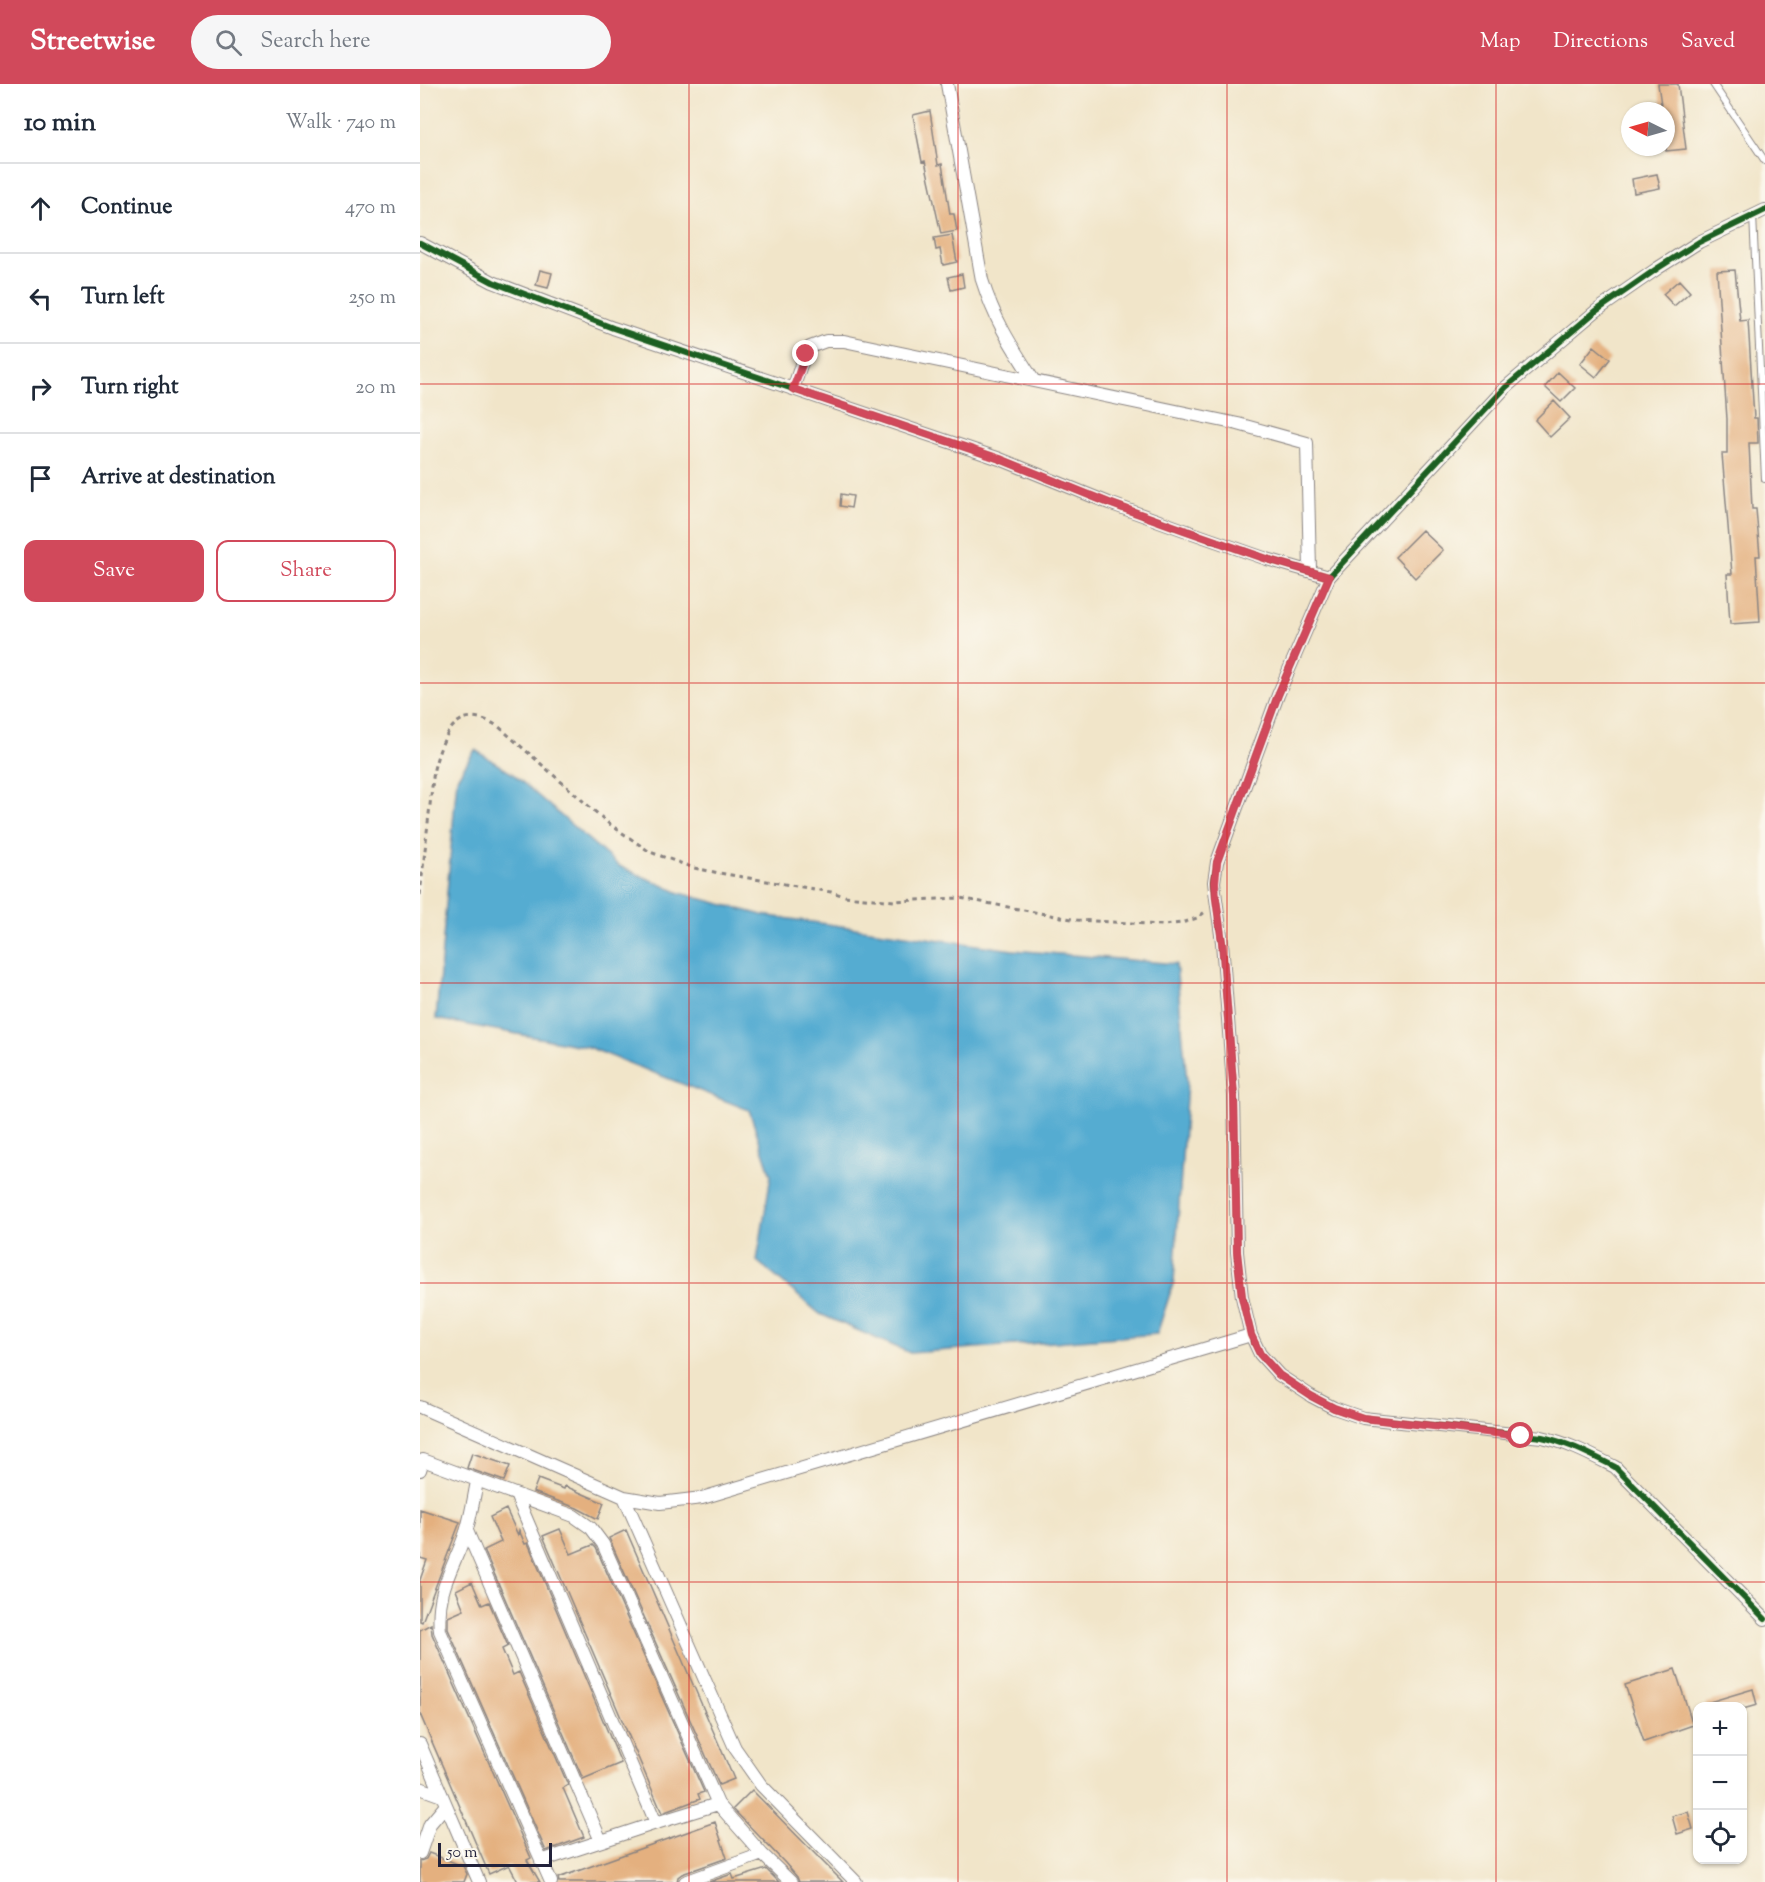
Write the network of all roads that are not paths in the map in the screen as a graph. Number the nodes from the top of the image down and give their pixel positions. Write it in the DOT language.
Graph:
graph roads {
  1 [pos="947,84"];
  2 [pos="1713,84"];
  3 [pos="1765,160"];
  4 [pos="1759,212"];
  5 [pos="420,243"];
  6 [pos="1034,381"];
  7 [pos="793,389"];
  8 [pos="1765,479"];
  9 [pos="1310,570"];
  10 [pos="1329,577"];
  11 [pos="1251,1335"];
  12 [pos="420,1407"];
  13 [pos="421,1463"];
  14 [pos="477,1481"];
  15 [pos="517,1497"];
  16 [pos="624,1497"];
  17 [pos="466,1531"];
  18 [pos="1765,1619"];
  19 [pos="420,1744"];
  20 [pos="420,1788"];
  21 [pos="444,1800"];
  22 [pos="718,1804"];
  23 [pos="656,1823"];
  24 [pos="602,1841"];
  25 [pos="420,1853"];
  26 [pos="762,1854"];
  27 [pos="541,1861"];
  28 [pos="479,1882"];
  29 [pos="551,1882"];
  30 [pos="685,1882"];
  31 [pos="791,1882"];
  32 [pos="856,1882"];
  1 -- 6 [label="street"];
  2 -- 3 [label="lane"];
  4 -- 8 [label="lane"];
  4 -- 10 [label="street"];
  5 -- 7 [label="street"];
  6 -- 7 [label="street"];
  6 -- 9 [label="street"];
  7 -- 9 [label="street"];
  9 -- 10 [label="street"];
  10 -- 11 [label="street"];
  11 -- 16 [label="street"];
  11 -- 18 [label="street"];
  12 -- 16 [label="street"];
  13 -- 14 [label="street"];
  14 -- 15 [label="street"];
  14 -- 17 [label="street"];
  15 -- 22 [label="street"];
  15 -- 23 [label="street"];
  16 -- 32 [label="street"];
  17 -- 24 [label="street"];
  17 -- 27 [label="street"];
  19 -- 21 [label="street"];
  20 -- 21 [label="street"];
  21 -- 25 [label="street"];
  21 -- 28 [label="street"];
  22 -- 23 [label="street"];
  22 -- 26 [label="street"];
  23 -- 24 [label="street"];
  24 -- 27 [label="street"];
  26 -- 30 [label="street"];
  26 -- 31 [label="street"];
  27 -- 29 [label="street"];
}
